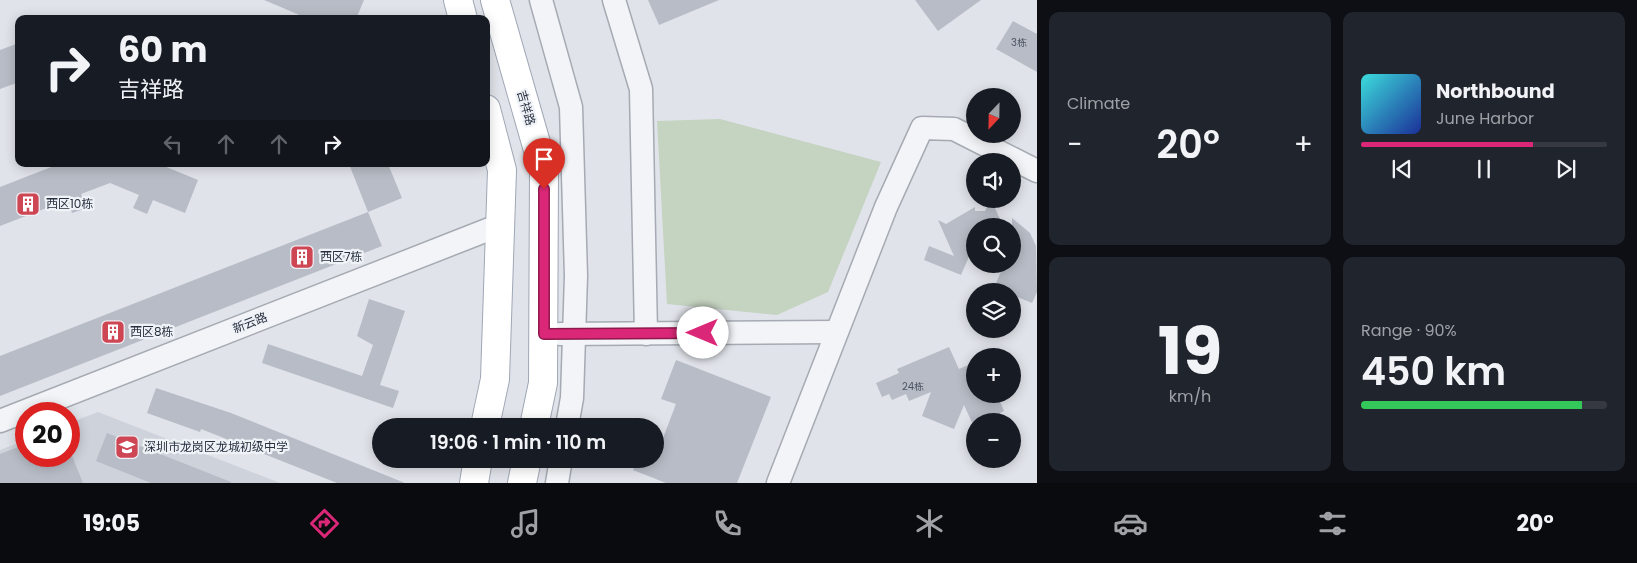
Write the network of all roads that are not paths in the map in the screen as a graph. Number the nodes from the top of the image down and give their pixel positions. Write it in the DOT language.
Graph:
graph roads {
  1 [pos="458,0"];
  2 [pos="495,0"];
  3 [pos="541,0"];
  4 [pos="614,0"];
  5 [pos="462,15"];
  6 [pos="490,124"];
  7 [pos="1037,171"];
  8 [pos="500,225"];
  9 [pos="836,332"];
  10 [pos="544,334"];
  11 [pos="574,334"];
  12 [pos="646,334"];
  13 [pos="487,418"];
  14 [pos="536,418"];
  15 [pos="568,418"];
  16 [pos="0,421"];
  17 [pos="476,468"];
  18 [pos="525,468"];
  19 [pos="560,468"];
  20 [pos="474,483"];
  21 [pos="522,483"];
  22 [pos="557,483"];
  23 [pos="778,483"];
  1 -- 5 [label="main road"];
  2 -- 10 [label="main road, 吉祥路"];
  3 -- 11 [label="street"];
  4 -- 12 [label="street"];
  6 -- 8 [label="main road"];
  7 -- 9 [label="street"];
  8 -- 13 [label="main road"];
  8 -- 16 [label="street, 新云路"];
  9 -- 12 [label="street"];
  9 -- 23 [label="street"];
  10 -- 11 [label="street"];
  10 -- 14 [label="main road, 吉祥路"];
  11 -- 12 [label="street"];
  11 -- 15 [label="street"];
  17 -- 20 [label="main road"];
  18 -- 21 [label="main road"];
  19 -- 22 [label="street"];
}
